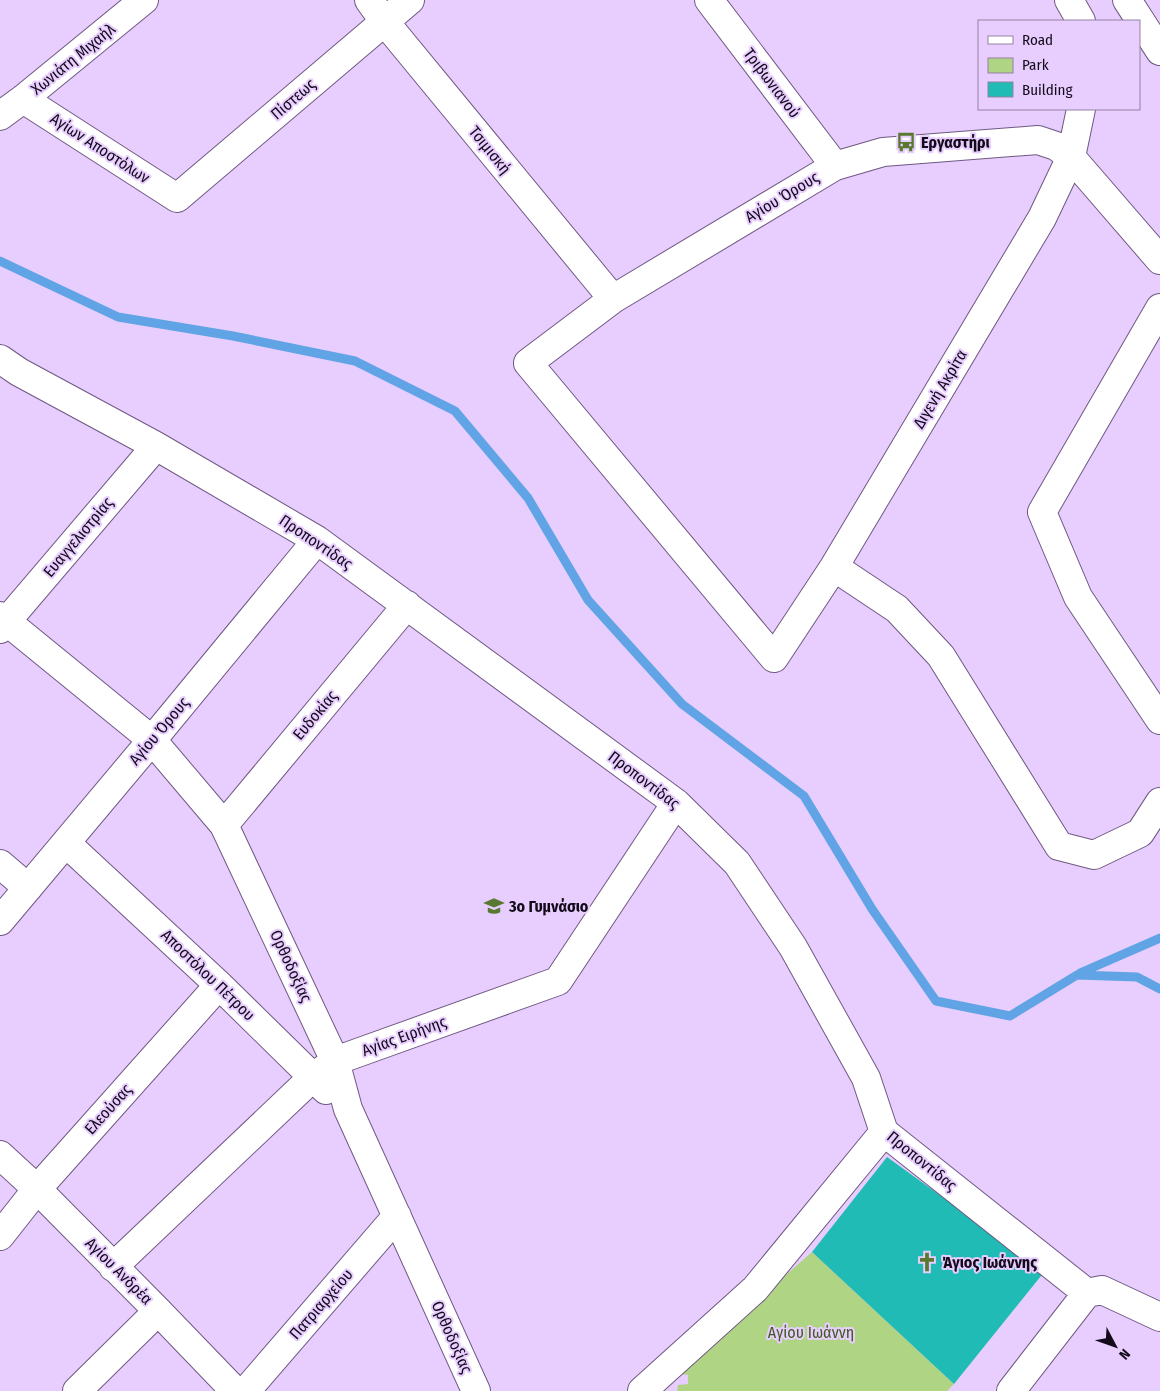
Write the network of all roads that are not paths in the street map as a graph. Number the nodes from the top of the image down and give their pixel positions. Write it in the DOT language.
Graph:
graph roads {
  1 [pos="144,0"];
  2 [pos="410,0"];
  3 [pos="709,0"];
  4 [pos="1069,0"];
  5 [pos="1127,0"];
  6 [pos="376,10"];
  7 [pos="1080,20"];
  8 [pos="1140,20"];
  9 [pos="1140,20"];
  10 [pos="1160,51"];
  11 [pos="23,99"];
  12 [pos="1081,110"];
  13 [pos="0,116"];
  14 [pos="1071,157"];
  15 [pos="835,166"];
  16 [pos="177,198"];
  17 [pos="1160,260"];
  18 [pos="613,299"];
  19 [pos="1160,308"];
  20 [pos="0,359"];
  21 [pos="156,446"];
  22 [pos="317,540"];
  23 [pos="834,567"];
  24 [pos="407,605"];
  25 [pos="2,622"];
  26 [pos="774,658"];
  27 [pos="1160,720"];
  28 [pos="152,740"];
  29 [pos="1160,802"];
  30 [pos="676,803"];
  31 [pos="224,825"];
  32 [pos="66,843"];
  33 [pos="0,864"];
  34 [pos="28,888"];
  35 [pos="0,921"];
  36 [pos="220,985"];
  37 [pos="336,1060"];
  38 [pos="312,1078"];
  39 [pos="348,1109"];
  40 [pos="884,1132"];
  41 [pos="0,1155"];
  42 [pos="37,1189"];
  43 [pos="397,1216"];
  44 [pos="0,1236"];
  45 [pos="113,1266"];
  46 [pos="1087,1293"];
  47 [pos="158,1311"];
  48 [pos="1160,1317"];
  49 [pos="77,1391"];
  50 [pos="234,1391"];
  51 [pos="246,1391"];
  52 [pos="476,1391"];
  53 [pos="642,1391"];
  54 [pos="1011,1391"];
  1 -- 11 [label="street, Χωνιάτη Μιχαήλ"];
  2 -- 6 [label="street, Πίστεως"];
  3 -- 15 [label="street, Τριβωνιανού"];
  4 -- 7 [label="street"];
  5 -- 8 [label="street"];
  6 -- 16 [label="street, Πίστεως"];
  6 -- 18 [label="street, Τσιμισκή"];
  9 -- 10 [label="street"];
  11 -- 13 [label="street, Χωνιάτη Μιχαήλ"];
  11 -- 16 [label="street, Αγίων Αποστόλων"];
  12 -- 14 [label="street, Διγενή Ακρίτα"];
  14 -- 15 [label="street, Αγίου Όρους"];
  14 -- 17 [label="street, Αγίου Όρους"];
  14 -- 23 [label="street, Διγενή Ακρίτα"];
  15 -- 18 [label="street, Αγίου Όρους"];
  18 -- 26 [label="street, Αγίου Όρους"];
  19 -- 27 [label="street"];
  20 -- 21 [label="street, Προποντίδας"];
  21 -- 22 [label="street, Προποντίδας"];
  21 -- 25 [label="street, Ευαγγελιστρίας"];
  22 -- 24 [label="street, Προποντίδας"];
  22 -- 28 [label="street, Αγίου Όρους"];
  23 -- 26 [label="street, Διγενή Ακρίτα"];
  23 -- 29 [label="street"];
  24 -- 30 [label="street, Προποντίδας"];
  24 -- 31 [label="street, Ευδοκίας"];
  25 -- 28 [label="street, Ορθοδοξίας"];
  28 -- 31 [label="street, Ορθοδοξίας"];
  28 -- 32 [label="street, Αγίου Όρους"];
  30 -- 37 [label="street, Αγίας Ειρήνης"];
  30 -- 40 [label="street, Προποντίδας"];
  31 -- 37 [label="street, Ορθοδοξίας"];
  32 -- 34 [label="street, Αγίου Όρους"];
  32 -- 36 [label="street, Αποστόλου Πέτρου"];
  33 -- 34 [label="street"];
  34 -- 35 [label="street, Αγίου Όρους"];
  36 -- 38 [label="street, Αποστόλου Πέτρου"];
  36 -- 42 [label="street, Ελεούσας"];
  37 -- 38 [label="street, Αγίας Ειρήνης"];
  37 -- 39 [label="street, Ορθοδοξίας"];
  38 -- 39 [label="street, Αποστόλου Πέτρου"];
  38 -- 45 [label="street, Αγίας Ειρήνης"];
  39 -- 43 [label="street, Ορθοδοξίας"];
  40 -- 46 [label="street, Προποντίδας"];
  40 -- 53 [label="street"];
  41 -- 42 [label="street, Αγίου Ανδρέα"];
  42 -- 44 [label="street, Ελεούσας"];
  42 -- 45 [label="street, Αγίου Ανδρέα"];
  43 -- 51 [label="street, Πατριαρχείου"];
  43 -- 52 [label="street, Ορθοδοξίας"];
  45 -- 47 [label="street, Αγίου Ανδρέα"];
  46 -- 48 [label="street"];
  46 -- 54 [label="street"];
  47 -- 49 [label="street"];
  47 -- 50 [label="street, Αγίου Ανδρέα"];
}
